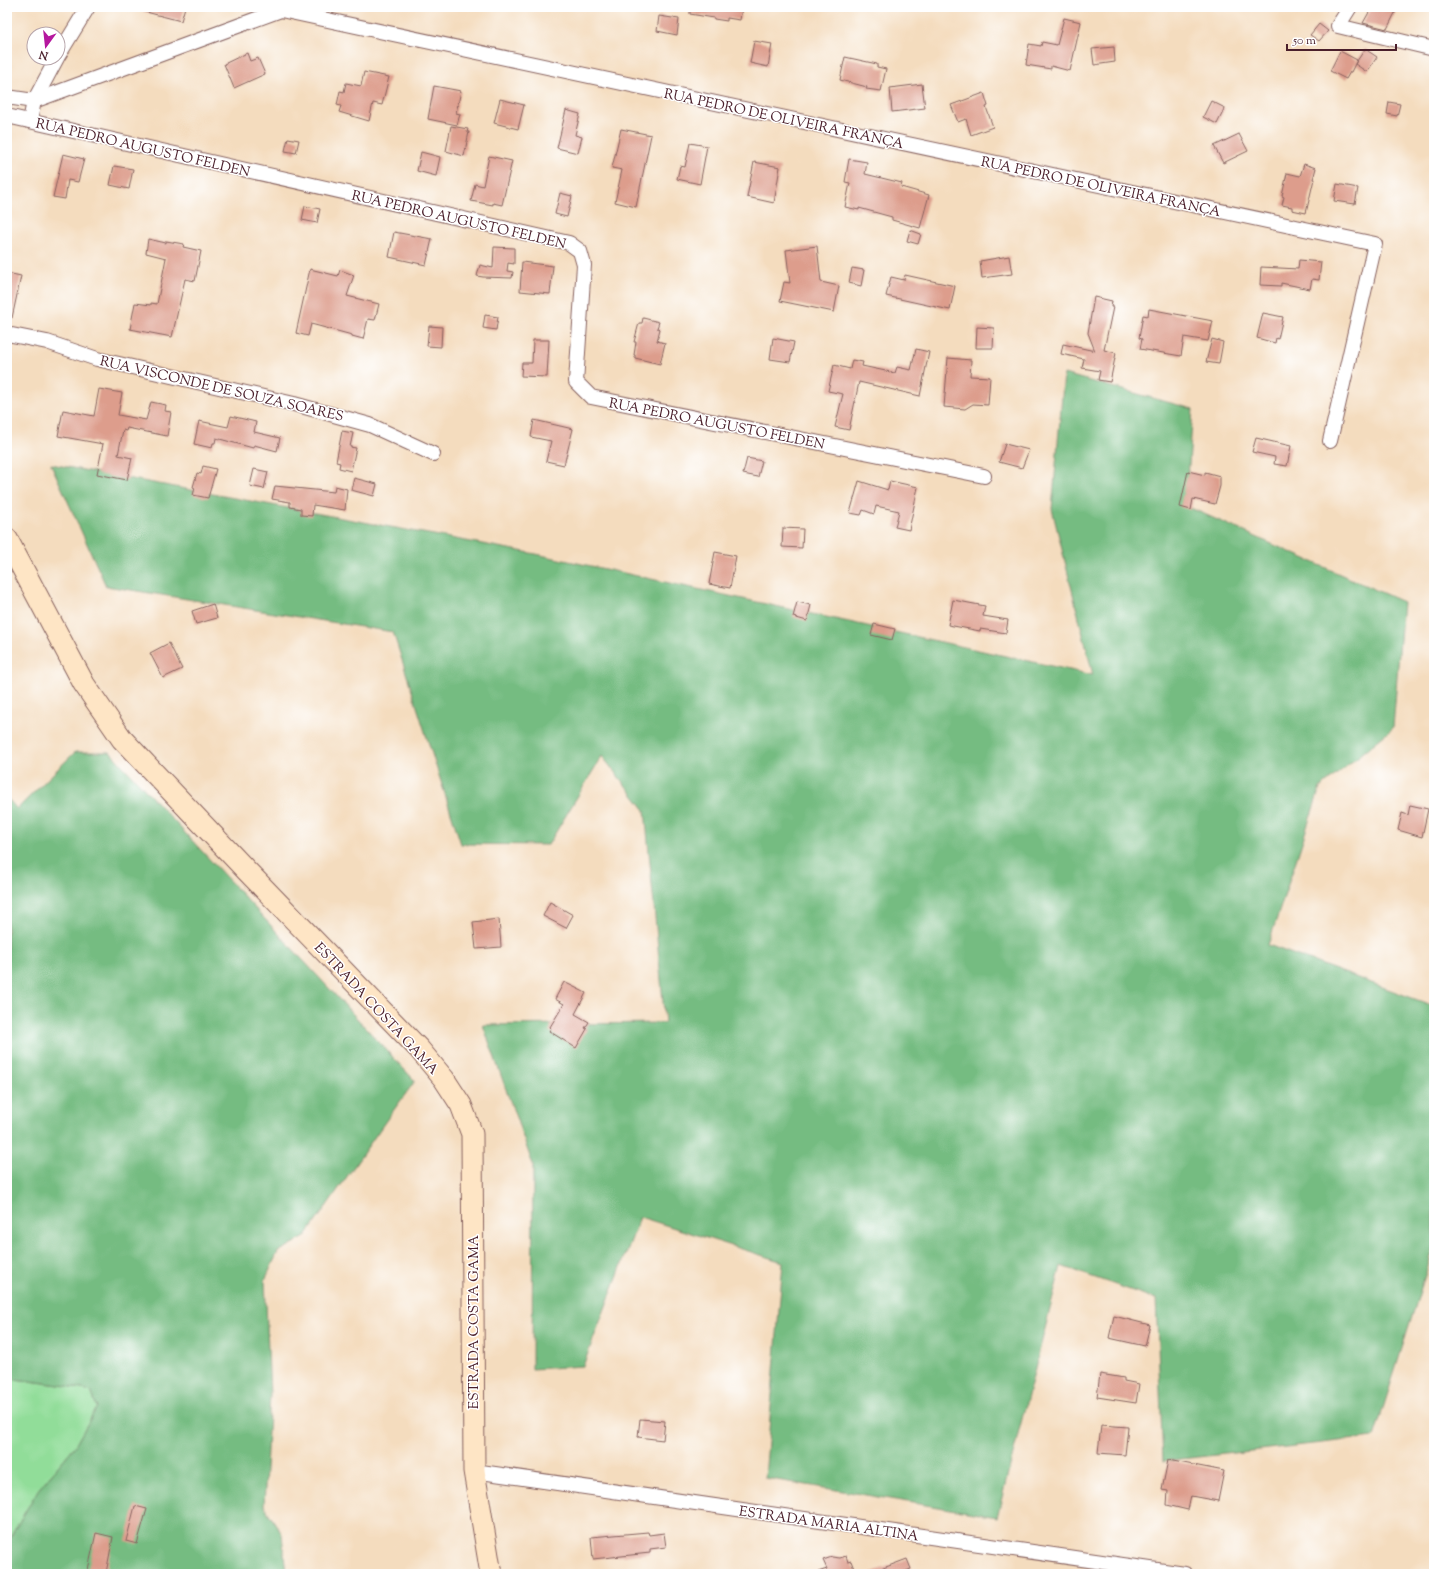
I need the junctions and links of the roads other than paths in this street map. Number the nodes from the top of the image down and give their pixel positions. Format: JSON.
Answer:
{"nodes":[{"id":1,"x":88,"y":7,"type":"edge"},
{"id":2,"x":1350,"y":7,"type":"edge"},
{"id":3,"x":66,"y":44,"type":"edge"},
{"id":4,"x":1434,"y":49,"type":"edge"},
{"id":5,"x":53,"y":66,"type":"edge"},
{"id":6,"x":7,"y":97,"type":"edge"},
{"id":7,"x":34,"y":101,"type":"junction"},
{"id":8,"x":7,"y":116,"type":"edge"},
{"id":9,"x":30,"y":121,"type":"junction"},
{"id":10,"x":7,"y":334,"type":"edge"},
{"id":11,"x":1330,"y":441,"type":"dead end"},
{"id":12,"x":433,"y":454,"type":"dead end"},
{"id":13,"x":984,"y":476,"type":"dead end"},
{"id":14,"x":7,"y":539,"type":"edge"},
{"id":15,"x":474,"y":1471,"type":"junction"},
{"id":16,"x":491,"y":1574,"type":"edge"},
{"id":17,"x":1185,"y":1574,"type":"edge"}],
"edges":[{"from":1,"to":3,"type":"street"},
{"from":2,"to":4,"type":"street"},
{"from":5,"to":7,"type":"street"},
{"from":6,"to":7,"type":"street","name":"RUA PEDRO DE OLIVEIRA FRANÇA"},
{"from":7,"to":9,"type":"street"},
{"from":7,"to":11,"type":"street","name":"RUA PEDRO DE OLIVEIRA FRANÇA"},
{"from":8,"to":9,"type":"street","name":"RUA PEDRO AUGUSTO FELDEN"},
{"from":9,"to":13,"type":"street","name":"RUA PEDRO AUGUSTO FELDEN"},
{"from":10,"to":12,"type":"street","name":"RUA VISCONDE DE SOUZA SOARES"},
{"from":14,"to":15,"type":"main road","name":"ESTRADA COSTA GAMA"},
{"from":15,"to":16,"type":"main road","name":"ESTRADA COSTA GAMA"},
{"from":15,"to":17,"type":"street","name":"ESTRADA MARIA ALTINA"}]}
